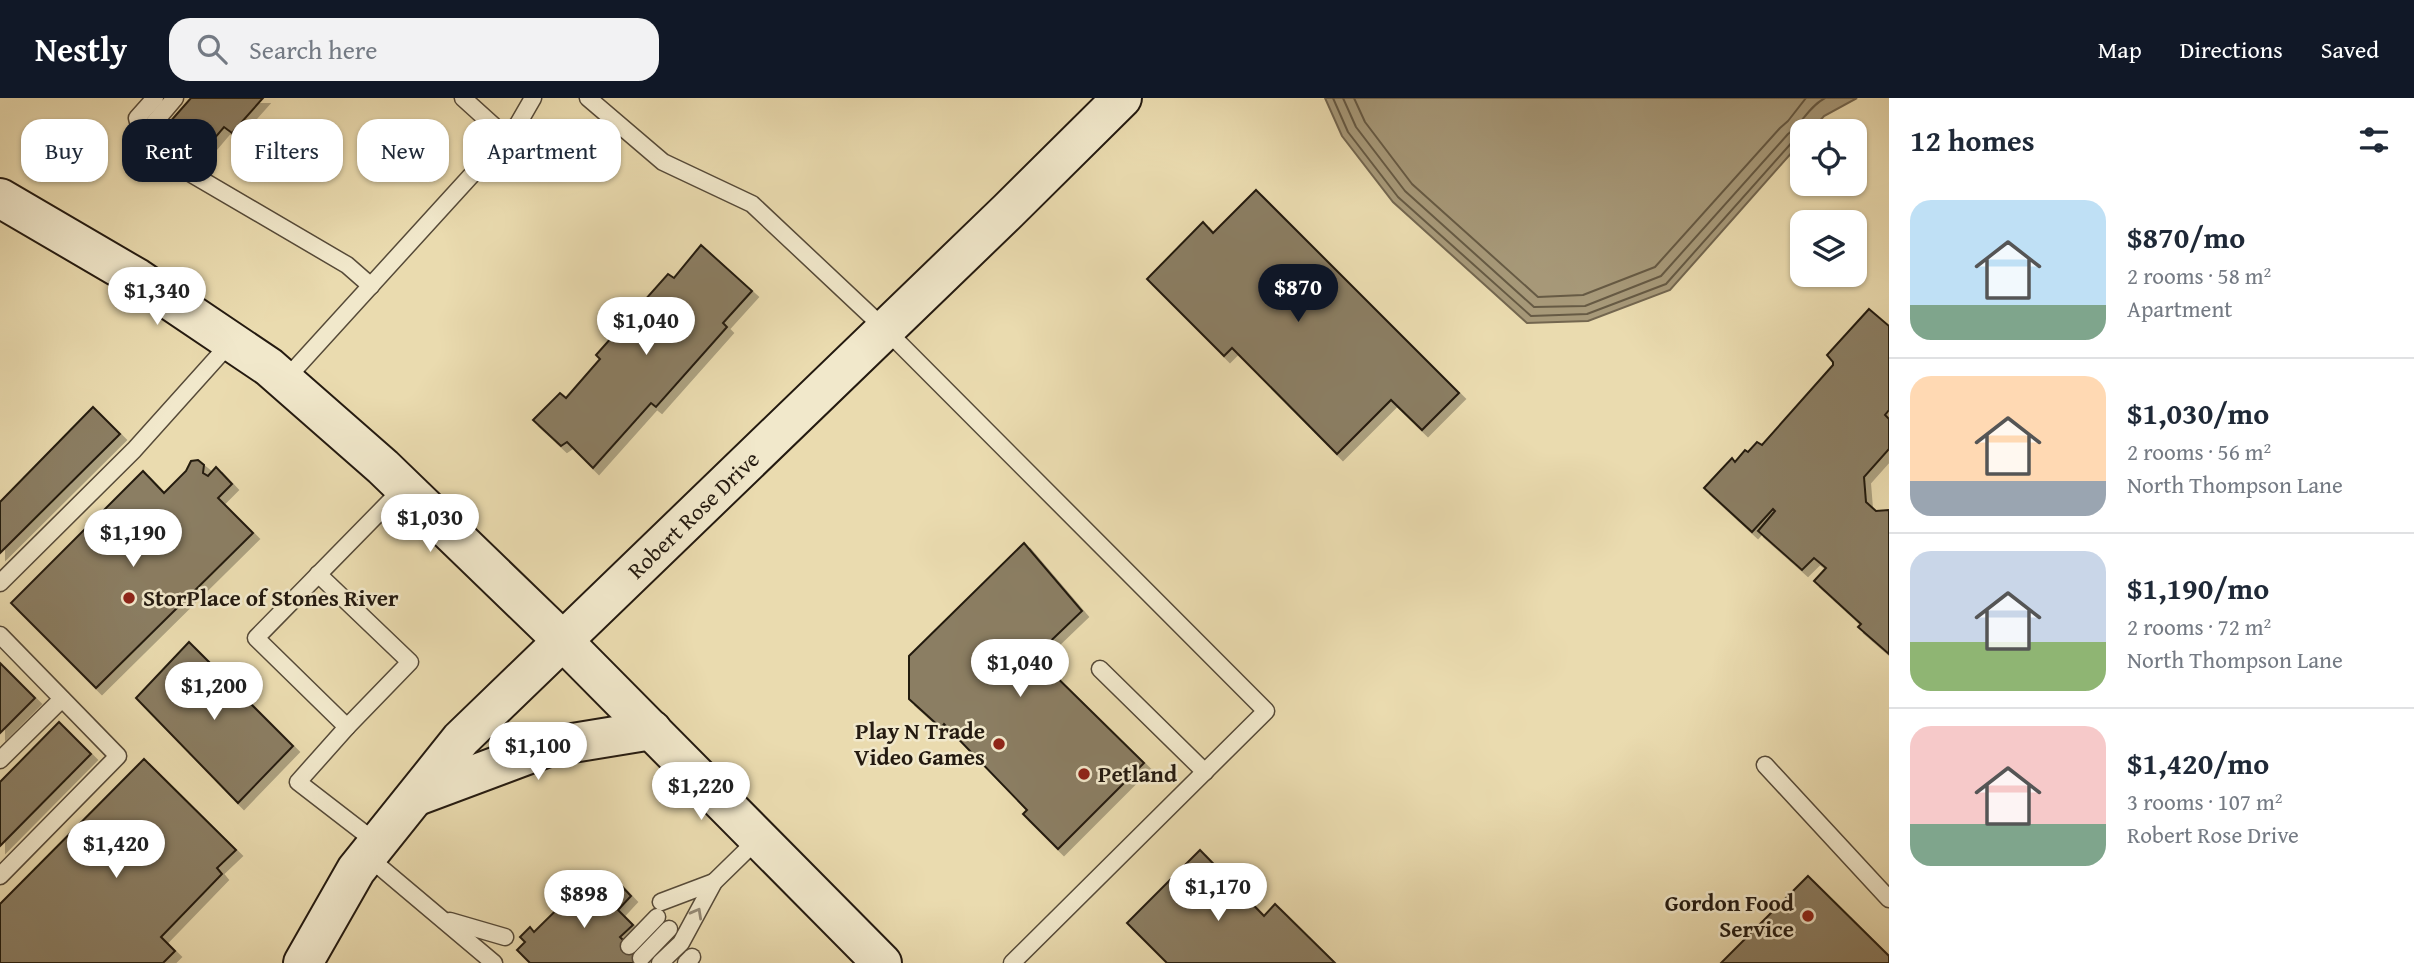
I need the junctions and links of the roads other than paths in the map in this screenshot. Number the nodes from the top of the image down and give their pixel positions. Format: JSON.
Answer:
{"nodes":[{"id":1,"x":155,"y":98,"type":"edge"},
{"id":2,"x":175,"y":98,"type":"edge"},
{"id":3,"x":463,"y":98,"type":"edge"},
{"id":4,"x":533,"y":98,"type":"edge"},
{"id":5,"x":588,"y":98,"type":"edge"},
{"id":6,"x":1122,"y":98,"type":"edge"},
{"id":7,"x":137,"y":119,"type":"edge"},
{"id":8,"x":157,"y":119,"type":"edge"},
{"id":9,"x":487,"y":119,"type":"edge"},
{"id":10,"x":521,"y":119,"type":"edge"},
{"id":11,"x":205,"y":182,"type":"edge"},
{"id":12,"x":464,"y":182,"type":"edge"},
{"id":13,"x":0,"y":198,"type":"edge"},
{"id":14,"x":370,"y":286,"type":"junction"},
{"id":15,"x":885,"y":329,"type":"junction"},
{"id":16,"x":231,"y":342,"type":"junction"},
{"id":17,"x":284,"y":381,"type":"junction"},
{"id":18,"x":404,"y":487,"type":"junction"},
{"id":19,"x":318,"y":574,"type":"junction"},
{"id":20,"x":0,"y":583,"type":"edge"},
{"id":21,"x":0,"y":635,"type":"edge"},
{"id":22,"x":562,"y":640,"type":"junction"},
{"id":23,"x":1100,"y":669,"type":"dead end"},
{"id":24,"x":62,"y":699,"type":"junction"},
{"id":25,"x":347,"y":727,"type":"junction"},
{"id":26,"x":652,"y":730,"type":"junction"},
{"id":27,"x":0,"y":760,"type":"edge"},
{"id":28,"x":1765,"y":765,"type":"dead end"},
{"id":29,"x":1205,"y":772,"type":"junction"},
{"id":30,"x":415,"y":797,"type":"junction"},
{"id":31,"x":758,"y":839,"type":"junction"},
{"id":32,"x":372,"y":850,"type":"junction"},
{"id":33,"x":0,"y":876,"type":"edge"},
{"id":34,"x":714,"y":883,"type":"junction"},
{"id":35,"x":1889,"y":899,"type":"edge"},
{"id":36,"x":446,"y":920,"type":"junction"},
{"id":37,"x":669,"y":929,"type":"dead end"},
{"id":38,"x":505,"y":937,"type":"dead end"},
{"id":39,"x":629,"y":946,"type":"dead end"},
{"id":40,"x":641,"y":958,"type":"dead end"},
{"id":41,"x":303,"y":963,"type":"edge"},
{"id":42,"x":494,"y":963,"type":"edge"},
{"id":43,"x":660,"y":963,"type":"edge"},
{"id":44,"x":882,"y":963,"type":"edge"},
{"id":45,"x":1012,"y":963,"type":"edge"}],
"edges":[{"from":1,"to":7,"type":"lane"},
{"from":2,"to":8,"type":"lane"},
{"from":3,"to":9,"type":"lane"},
{"from":4,"to":10,"type":"lane"},
{"from":5,"to":15,"type":"lane"},
{"from":6,"to":15,"type":"main road","name":"Robert Rose Drive"},
{"from":11,"to":14,"type":"lane"},
{"from":12,"to":14,"type":"lane"},
{"from":13,"to":16,"type":"main road"},
{"from":14,"to":17,"type":"lane"},
{"from":15,"to":22,"type":"main road","name":"Robert Rose Drive"},
{"from":15,"to":29,"type":"lane"},
{"from":16,"to":17,"type":"main road"},
{"from":16,"to":20,"type":"lane"},
{"from":17,"to":18,"type":"main road"},
{"from":18,"to":19,"type":"lane"},
{"from":18,"to":22,"type":"main road"},
{"from":19,"to":25,"type":"lane"},
{"from":19,"to":25,"type":"lane"},
{"from":21,"to":24,"type":"lane"},
{"from":22,"to":26,"type":"main road"},
{"from":22,"to":30,"type":"main road","name":"Robert Rose Drive"},
{"from":23,"to":29,"type":"lane"},
{"from":24,"to":27,"type":"lane"},
{"from":24,"to":33,"type":"lane"},
{"from":25,"to":32,"type":"lane"},
{"from":26,"to":30,"type":"main road"},
{"from":26,"to":31,"type":"main road"},
{"from":28,"to":35,"type":"lane"},
{"from":29,"to":45,"type":"lane"},
{"from":30,"to":32,"type":"main road","name":"Robert Rose Drive"},
{"from":31,"to":34,"type":"lane"},
{"from":31,"to":44,"type":"main road"},
{"from":32,"to":36,"type":"lane"},
{"from":32,"to":41,"type":"main road","name":"Robert Rose Drive"},
{"from":34,"to":39,"type":"lane"},
{"from":43,"to":34,"type":"lane","one_way":true},
{"from":36,"to":38,"type":"lane"},
{"from":36,"to":42,"type":"lane"},
{"from":37,"to":40,"type":"lane"}]}
